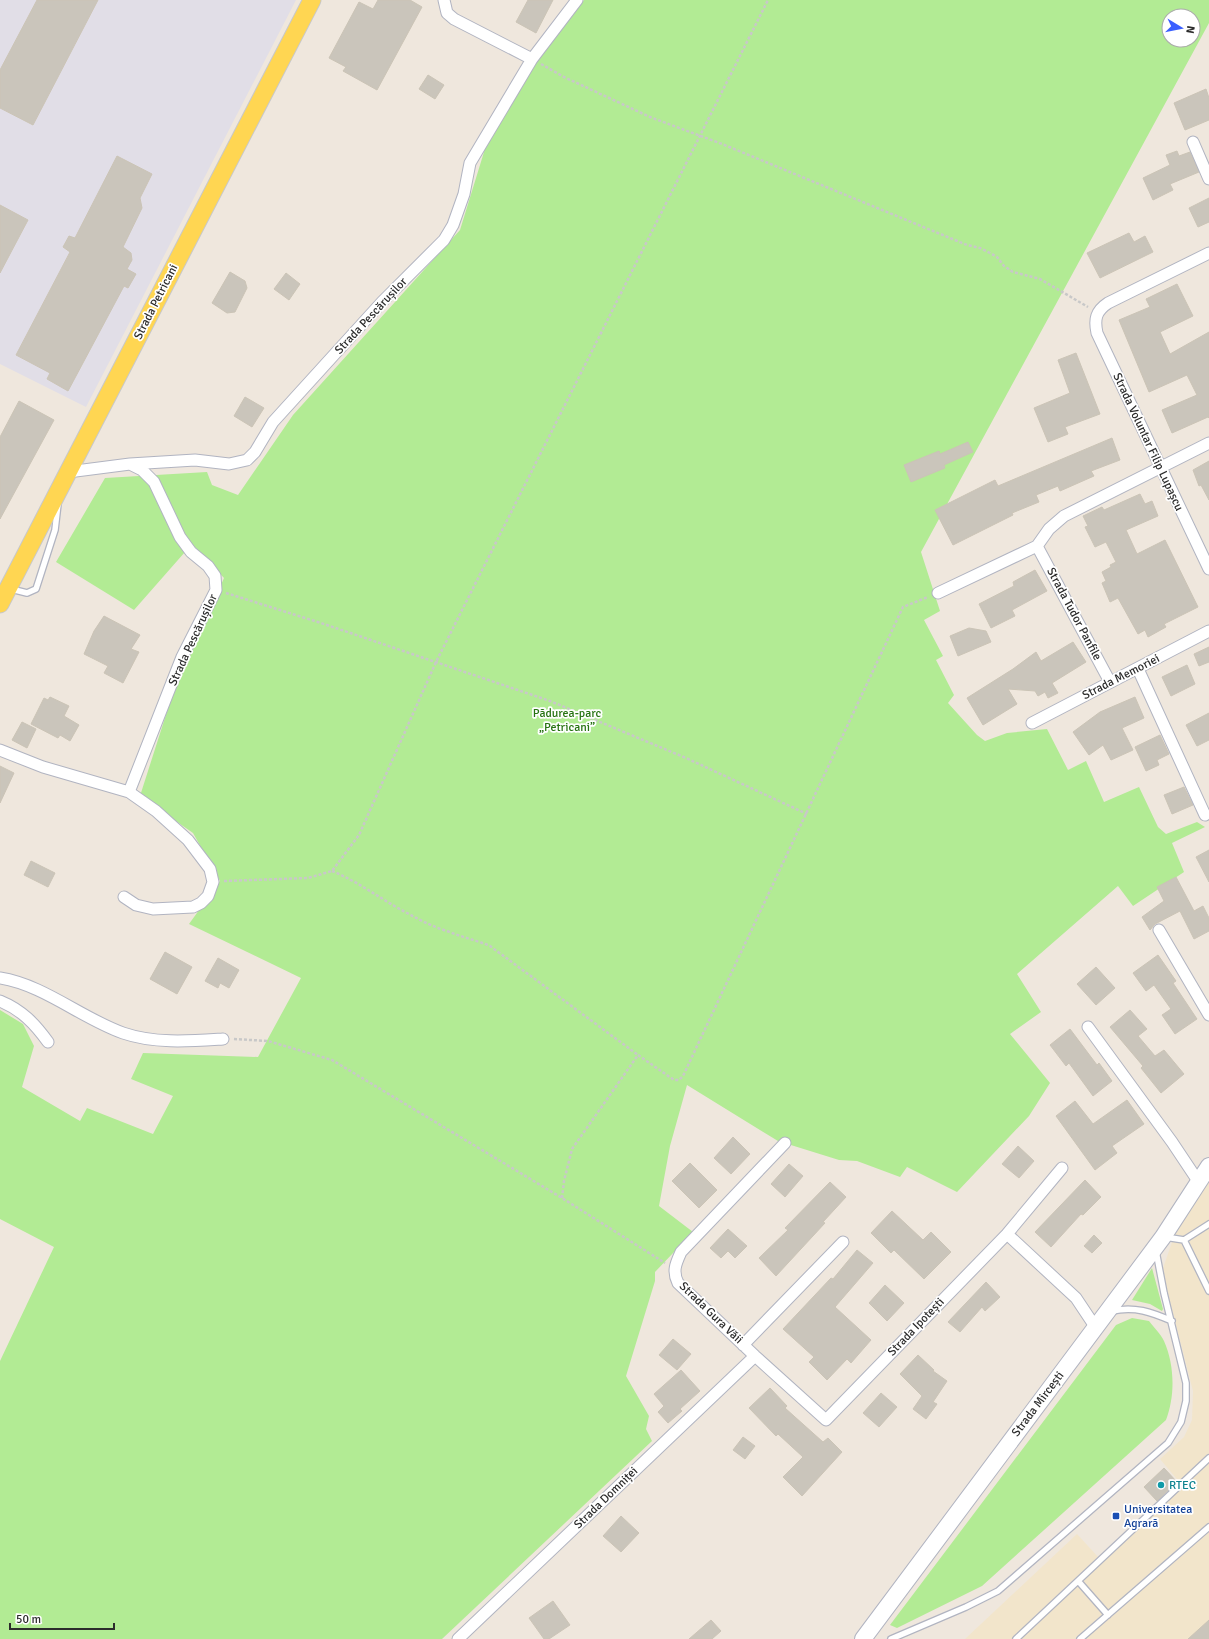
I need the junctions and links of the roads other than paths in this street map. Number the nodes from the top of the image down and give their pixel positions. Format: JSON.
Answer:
{"nodes":[{"id":1,"x":312,"y":0,"type":"edge"},
{"id":2,"x":444,"y":0,"type":"edge"},
{"id":3,"x":577,"y":0,"type":"edge"},
{"id":4,"x":532,"y":59,"type":"junction"},
{"id":5,"x":1193,"y":142,"type":"dead end"},
{"id":6,"x":1209,"y":179,"type":"edge"},
{"id":7,"x":1209,"y":253,"type":"edge"},
{"id":8,"x":1209,"y":443,"type":"edge"},
{"id":9,"x":130,"y":464,"type":"junction"},
{"id":10,"x":1160,"y":468,"type":"junction"},
{"id":11,"x":68,"y":472,"type":"junction"},
{"id":12,"x":58,"y":492,"type":"junction"},
{"id":13,"x":1037,"y":546,"type":"junction"},
{"id":14,"x":1209,"y":569,"type":"edge"},
{"id":15,"x":8,"y":589,"type":"junction"},
{"id":16,"x":938,"y":593,"type":"road end"},
{"id":17,"x":0,"y":604,"type":"edge"},
{"id":18,"x":1209,"y":632,"type":"edge"},
{"id":19,"x":1138,"y":669,"type":"junction"},
{"id":20,"x":1110,"y":682,"type":"junction"},
{"id":21,"x":1032,"y":723,"type":"dead end"},
{"id":22,"x":0,"y":750,"type":"edge"},
{"id":23,"x":129,"y":792,"type":"junction"},
{"id":24,"x":1205,"y":815,"type":"dead end"},
{"id":25,"x":124,"y":897,"type":"dead end"},
{"id":26,"x":1159,"y":930,"type":"dead end"},
{"id":27,"x":0,"y":978,"type":"edge"},
{"id":28,"x":0,"y":1001,"type":"edge"},
{"id":29,"x":1209,"y":1014,"type":"edge"},
{"id":30,"x":1088,"y":1027,"type":"dead end"},
{"id":31,"x":223,"y":1038,"type":"road end"},
{"id":32,"x":48,"y":1042,"type":"dead end"},
{"id":33,"x":785,"y":1143,"type":"dead end"},
{"id":34,"x":1209,"y":1166,"type":"edge"},
{"id":35,"x":1062,"y":1168,"type":"dead end"},
{"id":36,"x":1198,"y":1181,"type":"junction"},
{"id":37,"x":1209,"y":1224,"type":"edge"},
{"id":38,"x":1007,"y":1234,"type":"junction"},
{"id":39,"x":1184,"y":1240,"type":"junction"},
{"id":40,"x":843,"y":1242,"type":"dead end"},
{"id":41,"x":1159,"y":1242,"type":"junction"},
{"id":42,"x":1209,"y":1291,"type":"edge"},
{"id":43,"x":1108,"y":1312,"type":"junction"},
{"id":44,"x":1172,"y":1321,"type":"junction"},
{"id":45,"x":1096,"y":1328,"type":"junction"},
{"id":46,"x":744,"y":1345,"type":"junction"},
{"id":47,"x":755,"y":1356,"type":"junction"},
{"id":48,"x":826,"y":1420,"type":"joint"},
{"id":49,"x":1209,"y":1458,"type":"edge"},
{"id":50,"x":1209,"y":1527,"type":"edge"},
{"id":51,"x":1079,"y":1582,"type":"junction"},
{"id":52,"x":1108,"y":1615,"type":"junction"},
{"id":53,"x":458,"y":1639,"type":"edge"},
{"id":54,"x":863,"y":1639,"type":"edge"},
{"id":55,"x":890,"y":1639,"type":"edge"},
{"id":56,"x":1016,"y":1639,"type":"edge"},
{"id":57,"x":1080,"y":1639,"type":"edge"}],
"edges":[{"from":1,"to":11,"type":"main road","name":"Strada Petricani"},
{"from":2,"to":4,"type":"street"},
{"from":3,"to":4,"type":"street","name":"Strada Pescărușilor"},
{"from":4,"to":9,"type":"street","name":"Strada Pescărușilor"},
{"from":5,"to":6,"type":"street"},
{"from":7,"to":10,"type":"street","name":"Strada Voluntar Filip Lupașcu"},
{"from":8,"to":10,"type":"street"},
{"from":9,"to":11,"type":"street","name":"Strada Pescărușilor"},
{"from":9,"to":23,"type":"street","name":"Strada Pescărușilor"},
{"from":10,"to":13,"type":"street"},
{"from":10,"to":14,"type":"street","name":"Strada Voluntar Filip Lupașcu"},
{"from":11,"to":12,"type":"main road","name":"Strada Petricani"},
{"from":12,"to":15,"type":"main road","name":"Strada Petricani"},
{"from":12,"to":15,"type":"lane"},
{"from":13,"to":16,"type":"street"},
{"from":13,"to":20,"type":"street","name":"Strada Tudor Panfile"},
{"from":15,"to":17,"type":"main road","name":"Strada Petricani"},
{"from":18,"to":19,"type":"street","name":"Strada Memoriei"},
{"from":19,"to":20,"type":"street","name":"Strada Memoriei"},
{"from":19,"to":24,"type":"street"},
{"from":20,"to":21,"type":"street","name":"Strada Memoriei"},
{"from":22,"to":23,"type":"street"},
{"from":23,"to":25,"type":"street"},
{"from":26,"to":29,"type":"street"},
{"from":27,"to":31,"type":"street"},
{"from":28,"to":32,"type":"street"},
{"from":30,"to":36,"type":"street"},
{"from":33,"to":46,"type":"street","name":"Strada Gura Văii"},
{"from":34,"to":36,"type":"main road","name":"Strada Mircești"},
{"from":35,"to":38,"type":"street","name":"Strada Ipotești"},
{"from":36,"to":41,"type":"main road","name":"Strada Mircești"},
{"from":37,"to":39,"type":"lane"},
{"from":38,"to":45,"type":"street"},
{"from":38,"to":48,"type":"street","name":"Strada Ipotești"},
{"from":39,"to":41,"type":"lane"},
{"from":39,"to":42,"type":"lane"},
{"from":40,"to":46,"type":"street"},
{"from":41,"to":43,"type":"main road","name":"Strada Mircești"},
{"from":41,"to":44,"type":"lane"},
{"from":43,"to":44,"type":"lane"},
{"from":43,"to":45,"type":"main road","name":"Strada Mircești"},
{"from":44,"to":55,"type":"lane"},
{"from":45,"to":54,"type":"main road","name":"Strada Mircești"},
{"from":46,"to":47,"type":"street","name":"Strada Gura Văii"},
{"from":47,"to":48,"type":"street","name":"Strada Gura Văii"},
{"from":47,"to":53,"type":"street","name":"Strada Domniței"},
{"from":49,"to":51,"type":"lane"},
{"from":50,"to":52,"type":"lane"},
{"from":51,"to":52,"type":"lane"},
{"from":51,"to":56,"type":"lane"},
{"from":52,"to":57,"type":"lane"}]}
